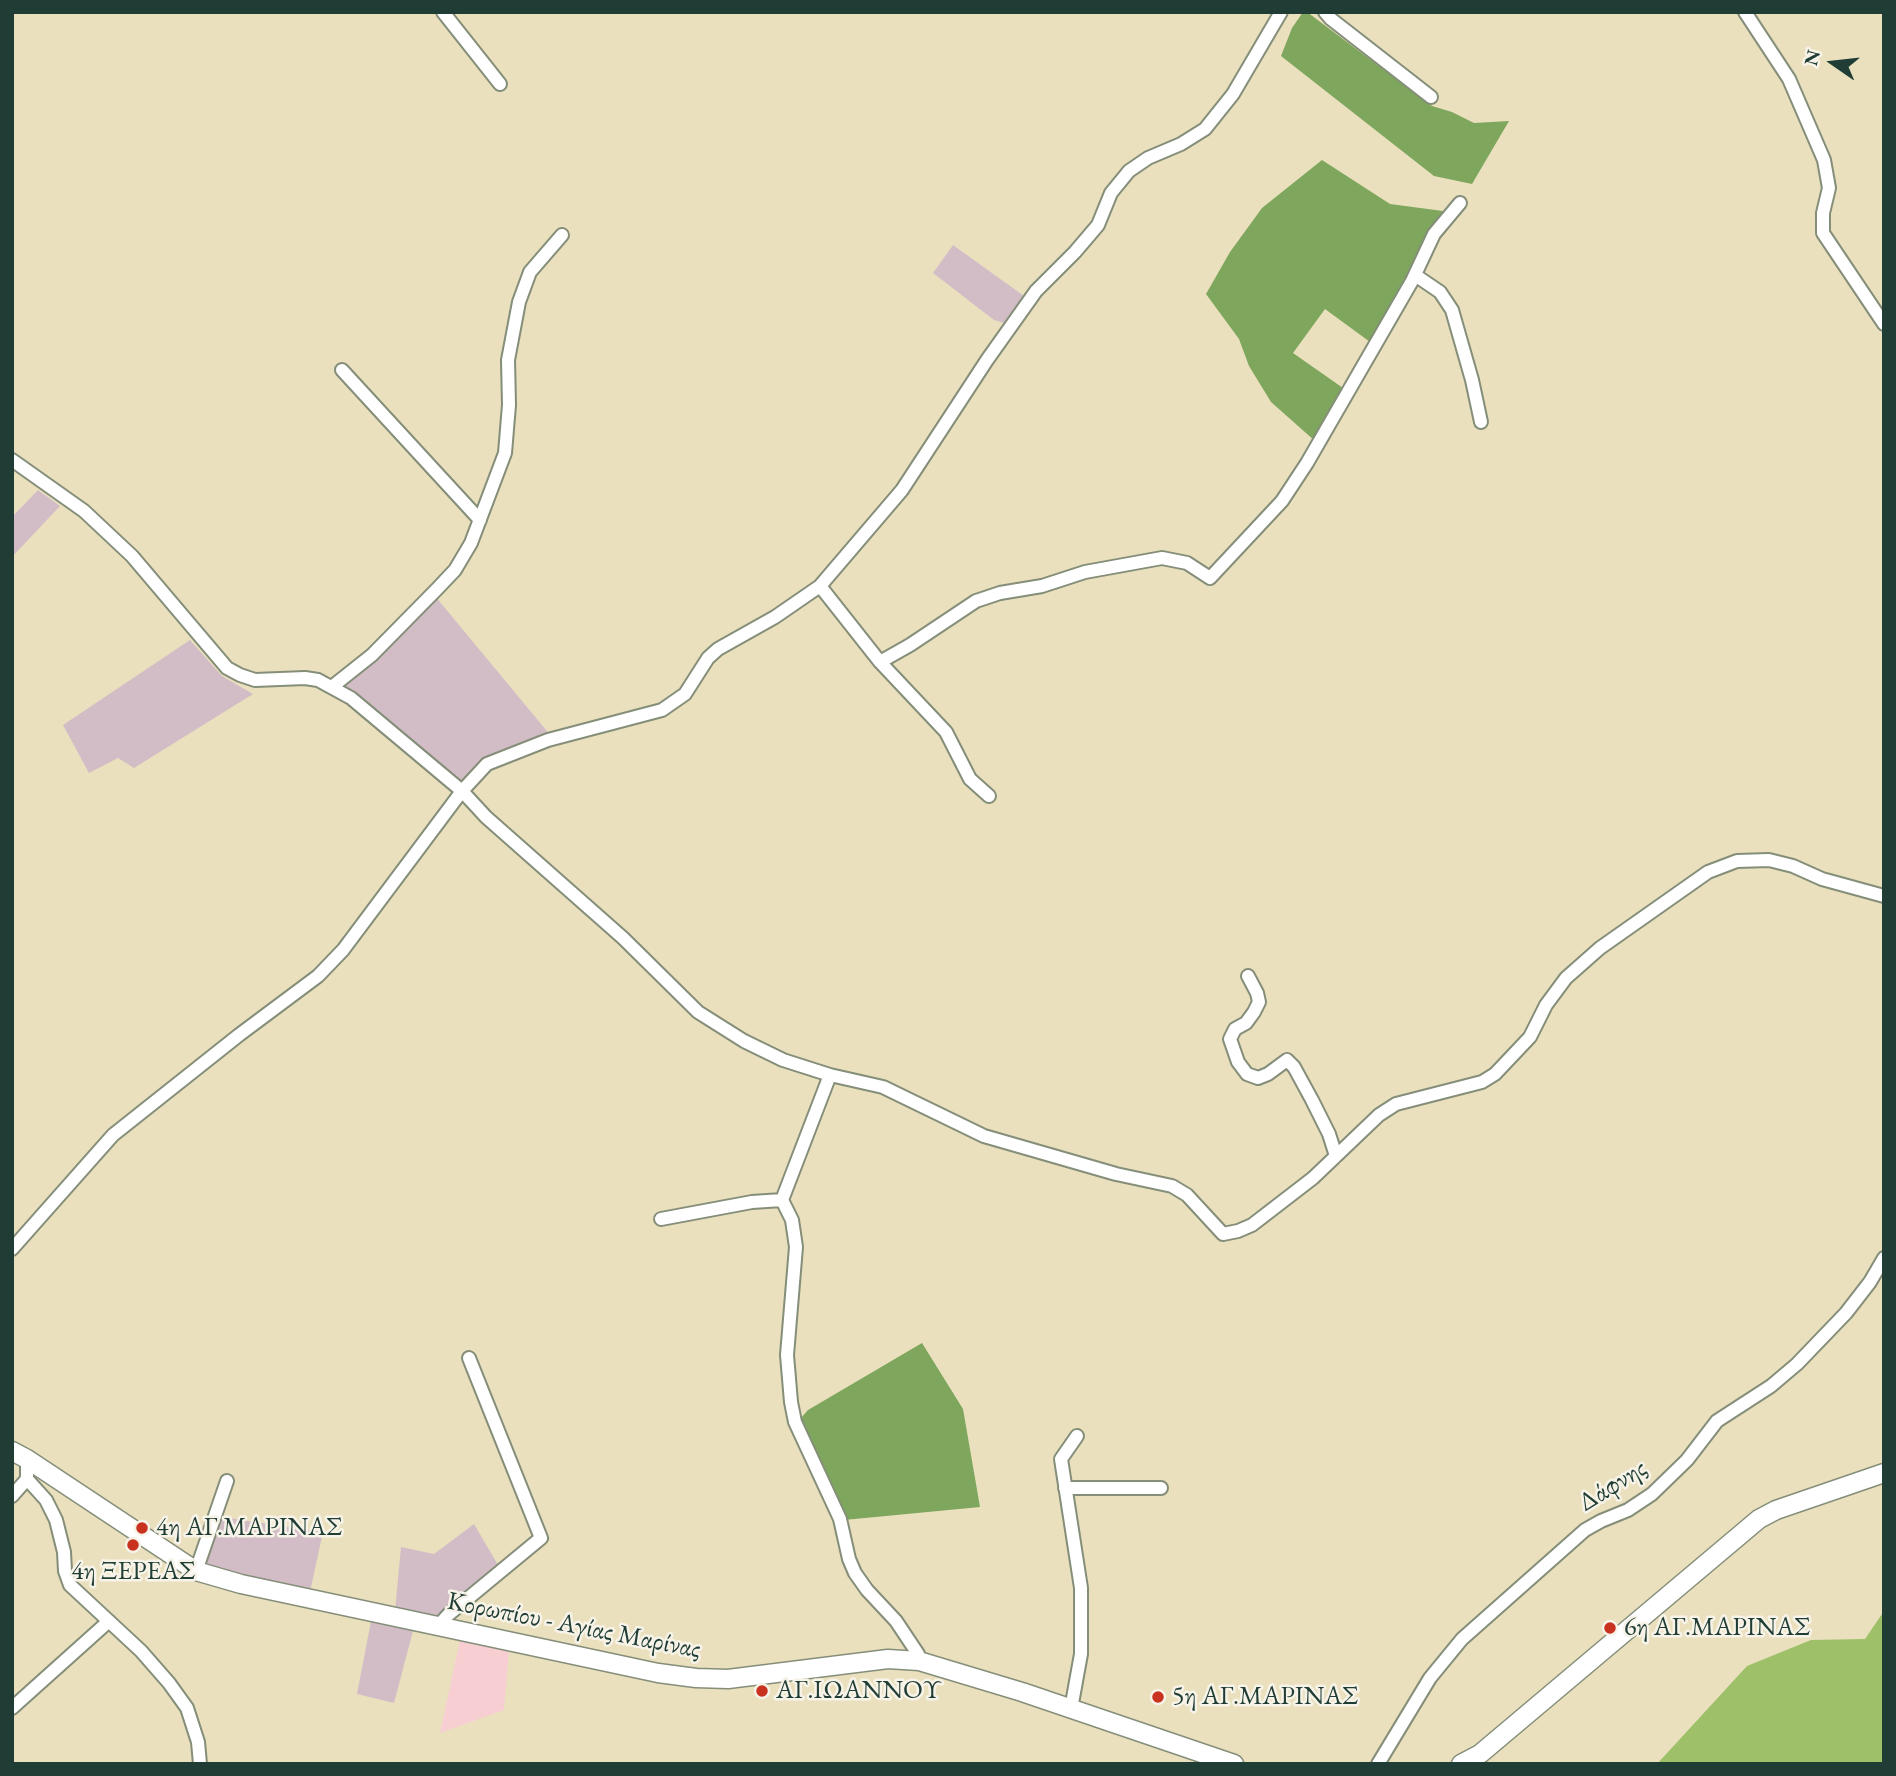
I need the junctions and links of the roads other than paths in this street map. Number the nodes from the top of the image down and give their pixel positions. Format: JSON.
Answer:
{"nodes":[{"id":1,"x":443,"y":12,"type":"edge"},
{"id":2,"x":1281,"y":12,"type":"edge"},
{"id":3,"x":1325,"y":12,"type":"edge"},
{"id":4,"x":1745,"y":12,"type":"edge"},
{"id":5,"x":500,"y":84,"type":"dead end"},
{"id":6,"x":1431,"y":97,"type":"dead end"},
{"id":7,"x":1460,"y":203,"type":"dead end"},
{"id":8,"x":562,"y":235,"type":"dead end"},
{"id":9,"x":1415,"y":275,"type":"junction"},
{"id":10,"x":1884,"y":324,"type":"edge"},
{"id":11,"x":342,"y":370,"type":"dead end"},
{"id":12,"x":1481,"y":422,"type":"dead end"},
{"id":13,"x":12,"y":460,"type":"edge"},
{"id":14,"x":480,"y":520,"type":"junction"},
{"id":15,"x":820,"y":586,"type":"junction"},
{"id":16,"x":880,"y":662,"type":"junction"},
{"id":17,"x":333,"y":686,"type":"junction"},
{"id":18,"x":462,"y":792,"type":"junction"},
{"id":19,"x":989,"y":796,"type":"dead end"},
{"id":20,"x":1884,"y":896,"type":"edge"},
{"id":21,"x":1248,"y":976,"type":"dead end"},
{"id":22,"x":830,"y":1075,"type":"junction"},
{"id":23,"x":1336,"y":1156,"type":"junction"},
{"id":24,"x":782,"y":1200,"type":"junction"},
{"id":25,"x":661,"y":1219,"type":"dead end"},
{"id":26,"x":12,"y":1249,"type":"edge"},
{"id":27,"x":1884,"y":1258,"type":"edge"},
{"id":28,"x":469,"y":1358,"type":"dead end"},
{"id":29,"x":1077,"y":1436,"type":"dead end"},
{"id":30,"x":20,"y":1455,"type":"edge"},
{"id":31,"x":1884,"y":1473,"type":"edge"},
{"id":32,"x":27,"y":1479,"type":"junction"},
{"id":33,"x":228,"y":1481,"type":"dead end"},
{"id":34,"x":1065,"y":1488,"type":"junction"},
{"id":35,"x":1161,"y":1488,"type":"dead end"},
{"id":36,"x":12,"y":1496,"type":"edge"},
{"id":37,"x":196,"y":1571,"type":"junction"},
{"id":38,"x":109,"y":1621,"type":"junction"},
{"id":39,"x":437,"y":1627,"type":"junction"},
{"id":40,"x":919,"y":1661,"type":"junction"},
{"id":41,"x":12,"y":1708,"type":"edge"},
{"id":42,"x":1071,"y":1709,"type":"junction"},
{"id":43,"x":200,"y":1764,"type":"edge"},
{"id":44,"x":1234,"y":1764,"type":"edge"},
{"id":45,"x":1378,"y":1764,"type":"edge"},
{"id":46,"x":1461,"y":1764,"type":"edge"}],
"edges":[{"from":1,"to":5,"type":"street"},
{"from":2,"to":15,"type":"street"},
{"from":3,"to":6,"type":"street"},
{"from":4,"to":10,"type":"street"},
{"from":7,"to":9,"type":"street"},
{"from":8,"to":14,"type":"street"},
{"from":9,"to":12,"type":"street"},
{"from":9,"to":16,"type":"street"},
{"from":11,"to":14,"type":"street"},
{"from":13,"to":17,"type":"street"},
{"from":14,"to":17,"type":"street"},
{"from":15,"to":16,"type":"street"},
{"from":15,"to":18,"type":"street"},
{"from":16,"to":19,"type":"street"},
{"from":17,"to":18,"type":"street"},
{"from":18,"to":22,"type":"street"},
{"from":18,"to":26,"type":"street"},
{"from":20,"to":23,"type":"street"},
{"from":21,"to":23,"type":"street"},
{"from":22,"to":23,"type":"street"},
{"from":22,"to":24,"type":"street"},
{"from":24,"to":25,"type":"street"},
{"from":24,"to":40,"type":"street"},
{"from":27,"to":45,"type":"street","name":"Δάφνης"},
{"from":28,"to":39,"type":"street"},
{"from":29,"to":34,"type":"street"},
{"from":30,"to":32,"type":"street"},
{"from":30,"to":37,"type":"main road","name":"Κορωπίου - Αγίας Μαρίνας"},
{"from":31,"to":46,"type":"main road"},
{"from":32,"to":36,"type":"street"},
{"from":32,"to":38,"type":"street"},
{"from":33,"to":37,"type":"street"},
{"from":34,"to":35,"type":"street"},
{"from":34,"to":42,"type":"street"},
{"from":37,"to":39,"type":"main road","name":"Κορωπίου - Αγίας Μαρίνας"},
{"from":38,"to":41,"type":"street"},
{"from":38,"to":43,"type":"street"},
{"from":39,"to":40,"type":"main road","name":"Κορωπίου - Αγίας Μαρίνας"},
{"from":40,"to":42,"type":"main road","name":"Κορωπίου - Αγίας Μαρίνας"},
{"from":42,"to":44,"type":"main road","name":"Κορωπίου - Αγίας Μαρίνας"}]}
